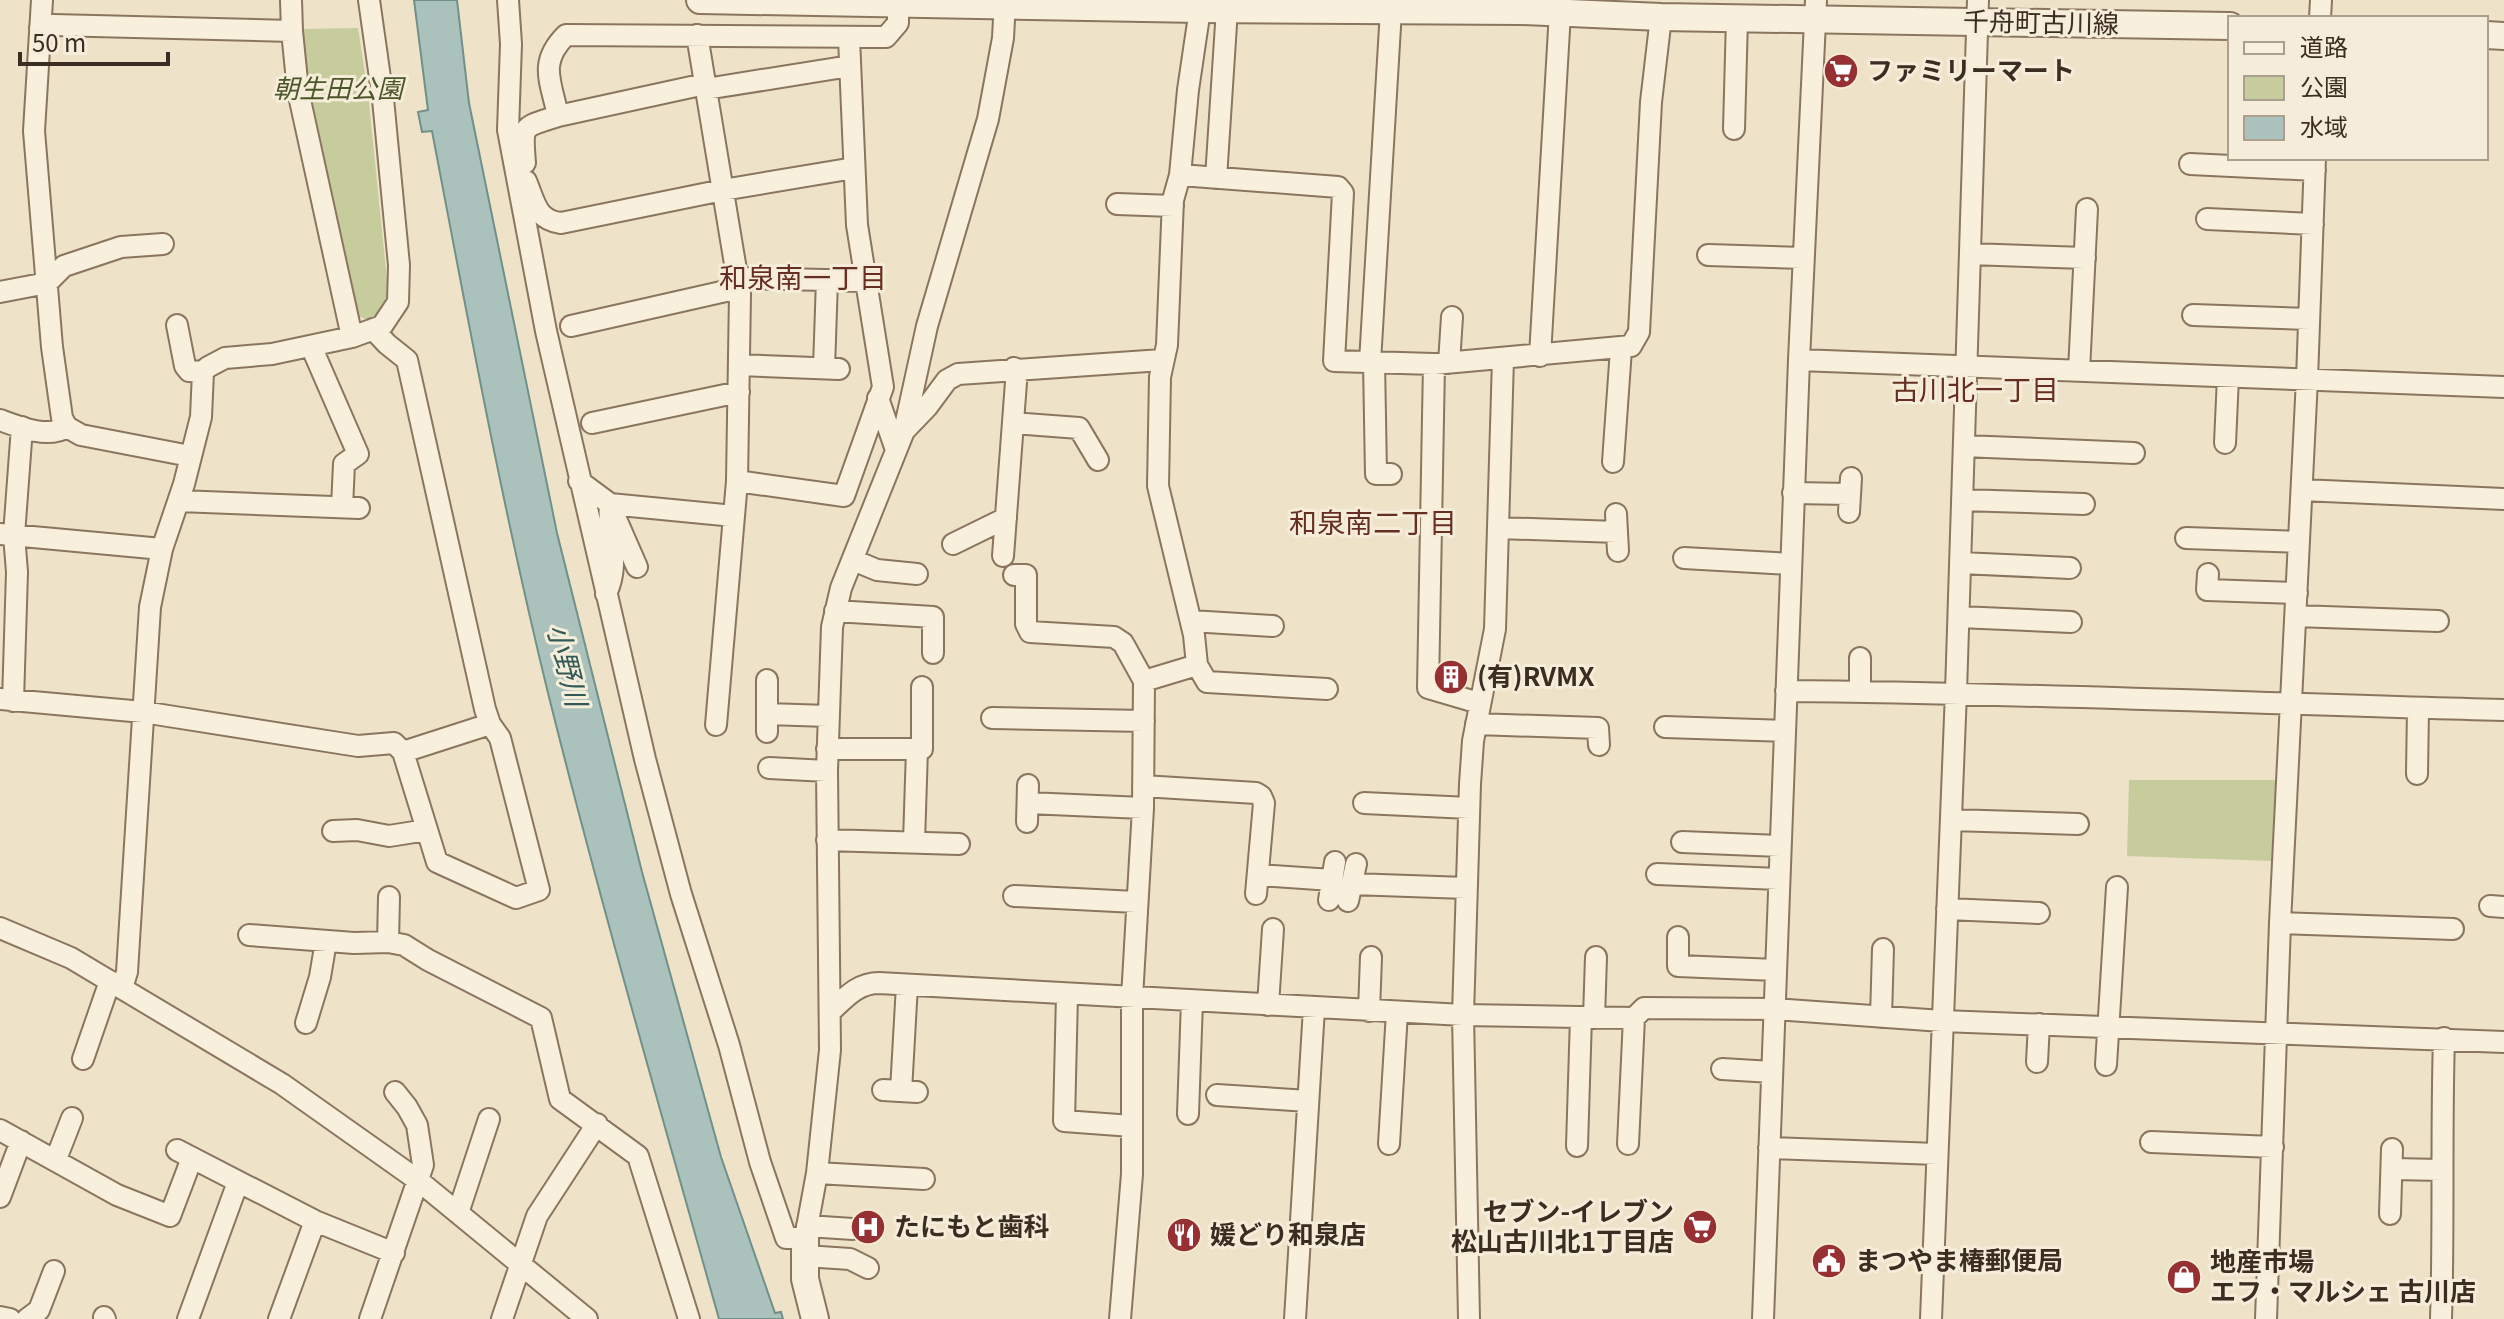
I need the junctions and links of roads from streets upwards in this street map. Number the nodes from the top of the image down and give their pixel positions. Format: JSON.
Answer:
{"nodes":[{"id":1,"x":42,"y":0,"type":"edge"},
{"id":2,"x":291,"y":0,"type":"edge"},
{"id":3,"x":369,"y":0,"type":"edge"},
{"id":4,"x":508,"y":0,"type":"edge"},
{"id":5,"x":700,"y":0,"type":"edge"},
{"id":6,"x":898,"y":2,"type":"edge"},
{"id":7,"x":1005,"y":3,"type":"edge"},
{"id":8,"x":1191,"y":6,"type":"edge"},
{"id":9,"x":1227,"y":9,"type":"junction"},
{"id":10,"x":1391,"y":10,"type":"junction"},
{"id":11,"x":1815,"y":10,"type":"edge"},
{"id":12,"x":1978,"y":11,"type":"edge"},
{"id":13,"x":1560,"y":12,"type":"junction"},
{"id":14,"x":1661,"y":17,"type":"junction"},
{"id":15,"x":1737,"y":19,"type":"junction"},
{"id":16,"x":2228,"y":26,"type":"edge"},
{"id":17,"x":40,"y":28,"type":"junction"},
{"id":18,"x":292,"y":31,"type":"junction"},
{"id":19,"x":697,"y":35,"type":"junction"},
{"id":20,"x":849,"y":38,"type":"junction"},
{"id":21,"x":850,"y":66,"type":"junction"},
{"id":22,"x":705,"y":86,"type":"junction"},
{"id":23,"x":558,"y":116,"type":"junction"},
{"id":24,"x":1734,"y":129,"type":"dead end"},
{"id":25,"x":2228,"y":152,"type":"edge"},
{"id":26,"x":2228,"y":159,"type":"edge"},
{"id":27,"x":2242,"y":160,"type":"edge"},
{"id":28,"x":2315,"y":164,"type":"edge"},
{"id":29,"x":854,"y":168,"type":"junction"},
{"id":30,"x":1180,"y":175,"type":"junction"},
{"id":31,"x":1216,"y":178,"type":"junction"},
{"id":32,"x":522,"y":182,"type":"junction"},
{"id":33,"x":723,"y":190,"type":"junction"},
{"id":34,"x":1343,"y":193,"type":"junction"},
{"id":35,"x":1381,"y":195,"type":"junction"},
{"id":36,"x":1117,"y":204,"type":"dead end"},
{"id":37,"x":1173,"y":206,"type":"junction"},
{"id":38,"x":2087,"y":209,"type":"dead end"},
{"id":39,"x":2207,"y":219,"type":"dead end"},
{"id":40,"x":2313,"y":224,"type":"junction"},
{"id":41,"x":163,"y":244,"type":"dead end"},
{"id":42,"x":1970,"y":254,"type":"junction"},
{"id":43,"x":1708,"y":255,"type":"dead end"},
{"id":44,"x":1803,"y":258,"type":"junction"},
{"id":45,"x":2085,"y":258,"type":"junction"},
{"id":46,"x":827,"y":280,"type":"junction"},
{"id":47,"x":866,"y":281,"type":"junction"},
{"id":48,"x":47,"y":283,"type":"junction"},
{"id":49,"x":738,"y":283,"type":"junction"},
{"id":50,"x":0,"y":292,"type":"edge"},
{"id":51,"x":2193,"y":315,"type":"dead end"},
{"id":52,"x":1452,"y":317,"type":"dead end"},
{"id":53,"x":2309,"y":319,"type":"junction"},
{"id":54,"x":177,"y":325,"type":"dead end"},
{"id":55,"x":571,"y":326,"type":"dead end"},
{"id":56,"x":373,"y":329,"type":"junction"},
{"id":57,"x":352,"y":337,"type":"junction"},
{"id":58,"x":311,"y":346,"type":"junction"},
{"id":59,"x":1621,"y":349,"type":"junction"},
{"id":60,"x":1540,"y":356,"type":"junction"},
{"id":61,"x":1503,"y":359,"type":"junction"},
{"id":62,"x":1162,"y":360,"type":"junction"},
{"id":63,"x":1799,"y":360,"type":"junction"},
{"id":64,"x":1372,"y":362,"type":"junction"},
{"id":65,"x":1442,"y":364,"type":"junction"},
{"id":66,"x":739,"y":365,"type":"junction"},
{"id":67,"x":1966,"y":367,"type":"junction"},
{"id":68,"x":1014,"y":368,"type":"junction"},
{"id":69,"x":2079,"y":371,"type":"junction"},
{"id":70,"x":203,"y":372,"type":"junction"},
{"id":71,"x":2228,"y":377,"type":"junction"},
{"id":72,"x":2307,"y":379,"type":"junction"},
{"id":73,"x":2504,"y":387,"type":"edge"},
{"id":74,"x":739,"y":392,"type":"junction"},
{"id":75,"x":878,"y":398,"type":"junction"},
{"id":76,"x":0,"y":420,"type":"edge"},
{"id":77,"x":592,"y":423,"type":"dead end"},
{"id":78,"x":1013,"y":423,"type":"junction"},
{"id":79,"x":22,"y":427,"type":"junction"},
{"id":80,"x":67,"y":427,"type":"junction"},
{"id":81,"x":900,"y":440,"type":"junction"},
{"id":82,"x":2225,"y":443,"type":"dead end"},
{"id":83,"x":1964,"y":446,"type":"junction"},
{"id":84,"x":2134,"y":453,"type":"dead end"},
{"id":85,"x":190,"y":456,"type":"junction"},
{"id":86,"x":1098,"y":460,"type":"dead end"},
{"id":87,"x":1613,"y":462,"type":"dead end"},
{"id":88,"x":1391,"y":474,"type":"dead end"},
{"id":89,"x":579,"y":481,"type":"junction"},
{"id":90,"x":737,"y":481,"type":"junction"},
{"id":91,"x":2302,"y":490,"type":"junction"},
{"id":92,"x":1793,"y":493,"type":"junction"},
{"id":93,"x":1850,"y":495,"type":"dead end"},
{"id":94,"x":2504,"y":499,"type":"edge"},
{"id":95,"x":1962,"y":500,"type":"junction"},
{"id":96,"x":179,"y":501,"type":"junction"},
{"id":97,"x":610,"y":504,"type":"junction"},
{"id":98,"x":2084,"y":504,"type":"dead end"},
{"id":99,"x":734,"y":516,"type":"junction"},
{"id":100,"x":1006,"y":518,"type":"junction"},
{"id":101,"x":1499,"y":528,"type":"junction"},
{"id":102,"x":1617,"y":532,"type":"dead end"},
{"id":103,"x":7,"y":535,"type":"edge"},
{"id":104,"x":2186,"y":538,"type":"dead end"},
{"id":105,"x":2299,"y":542,"type":"junction"},
{"id":106,"x":953,"y":544,"type":"dead end"},
{"id":107,"x":162,"y":549,"type":"junction"},
{"id":108,"x":1003,"y":556,"type":"dead end"},
{"id":109,"x":1684,"y":558,"type":"dead end"},
{"id":110,"x":853,"y":560,"type":"junction"},
{"id":111,"x":1960,"y":563,"type":"junction"},
{"id":112,"x":1791,"y":564,"type":"junction"},
{"id":113,"x":637,"y":567,"type":"dead end"},
{"id":114,"x":2070,"y":568,"type":"dead end"},
{"id":115,"x":917,"y":574,"type":"dead end"},
{"id":116,"x":2208,"y":574,"type":"dead end"},
{"id":117,"x":1014,"y":575,"type":"dead end"},
{"id":118,"x":2297,"y":593,"type":"junction"},
{"id":119,"x":605,"y":596,"type":"junction"},
{"id":120,"x":835,"y":611,"type":"junction"},
{"id":121,"x":2296,"y":616,"type":"junction"},
{"id":122,"x":1959,"y":617,"type":"junction"},
{"id":123,"x":1191,"y":621,"type":"junction"},
{"id":124,"x":2438,"y":621,"type":"dead end"},
{"id":125,"x":2071,"y":622,"type":"dead end"},
{"id":126,"x":1273,"y":626,"type":"dead end"},
{"id":127,"x":933,"y":653,"type":"dead end"},
{"id":128,"x":1860,"y":658,"type":"dead end"},
{"id":129,"x":1197,"y":665,"type":"junction"},
{"id":130,"x":767,"y":680,"type":"dead end"},
{"id":131,"x":1144,"y":681,"type":"junction"},
{"id":132,"x":922,"y":687,"type":"dead end"},
{"id":133,"x":1327,"y":689,"type":"dead end"},
{"id":134,"x":1786,"y":691,"type":"junction"},
{"id":135,"x":1860,"y":692,"type":"junction"},
{"id":136,"x":1956,"y":692,"type":"junction"},
{"id":137,"x":7,"y":700,"type":"edge"},
{"id":138,"x":2291,"y":705,"type":"junction"},
{"id":139,"x":2418,"y":709,"type":"junction"},
{"id":140,"x":2504,"y":710,"type":"edge"},
{"id":141,"x":143,"y":712,"type":"junction"},
{"id":142,"x":1478,"y":713,"type":"junction"},
{"id":143,"x":828,"y":716,"type":"junction"},
{"id":144,"x":992,"y":718,"type":"dead end"},
{"id":145,"x":1144,"y":721,"type":"junction"},
{"id":146,"x":490,"y":724,"type":"junction"},
{"id":147,"x":716,"y":725,"type":"dead end"},
{"id":148,"x":1784,"y":731,"type":"junction"},
{"id":149,"x":1677,"y":734,"type":"dead end"},
{"id":150,"x":1599,"y":745,"type":"dead end"},
{"id":151,"x":827,"y":749,"type":"junction"},
{"id":152,"x":917,"y":749,"type":"junction"},
{"id":153,"x":403,"y":752,"type":"junction"},
{"id":154,"x":769,"y":768,"type":"dead end"},
{"id":155,"x":827,"y":771,"type":"junction"},
{"id":156,"x":2417,"y":774,"type":"dead end"},
{"id":157,"x":1143,"y":786,"type":"junction"},
{"id":158,"x":1364,"y":803,"type":"dead end"},
{"id":159,"x":1028,"y":804,"type":"dead end"},
{"id":160,"x":1143,"y":808,"type":"junction"},
{"id":161,"x":1469,"y":808,"type":"junction"},
{"id":162,"x":1951,"y":820,"type":"junction"},
{"id":163,"x":2078,"y":824,"type":"dead end"},
{"id":164,"x":427,"y":830,"type":"junction"},
{"id":165,"x":333,"y":831,"type":"dead end"},
{"id":166,"x":827,"y":840,"type":"junction"},
{"id":167,"x":914,"y":842,"type":"junction"},
{"id":168,"x":1682,"y":842,"type":"dead end"},
{"id":169,"x":959,"y":844,"type":"dead end"},
{"id":170,"x":1780,"y":846,"type":"junction"},
{"id":171,"x":1657,"y":874,"type":"dead end"},
{"id":172,"x":1779,"y":879,"type":"junction"},
{"id":173,"x":2117,"y":887,"type":"dead end"},
{"id":174,"x":1466,"y":888,"type":"junction"},
{"id":175,"x":1014,"y":896,"type":"dead end"},
{"id":176,"x":389,"y":897,"type":"dead end"},
{"id":177,"x":1136,"y":902,"type":"junction"},
{"id":178,"x":1947,"y":909,"type":"junction"},
{"id":179,"x":2039,"y":913,"type":"dead end"},
{"id":180,"x":2280,"y":923,"type":"junction"},
{"id":181,"x":0,"y":928,"type":"edge"},
{"id":182,"x":1273,"y":929,"type":"dead end"},
{"id":183,"x":2453,"y":929,"type":"dead end"},
{"id":184,"x":249,"y":935,"type":"dead end"},
{"id":185,"x":1678,"y":937,"type":"dead end"},
{"id":186,"x":326,"y":941,"type":"junction"},
{"id":187,"x":388,"y":942,"type":"junction"},
{"id":188,"x":1883,"y":949,"type":"dead end"},
{"id":189,"x":1371,"y":957,"type":"dead end"},
{"id":190,"x":1602,"y":970,"type":"dead end"},
{"id":191,"x":1776,"y":970,"type":"junction"},
{"id":192,"x":116,"y":985,"type":"junction"},
{"id":193,"x":907,"y":985,"type":"junction"},
{"id":194,"x":1067,"y":995,"type":"junction"},
{"id":195,"x":1132,"y":998,"type":"junction"},
{"id":196,"x":1192,"y":1001,"type":"junction"},
{"id":197,"x":1268,"y":1005,"type":"junction"},
{"id":198,"x":1314,"y":1008,"type":"junction"},
{"id":199,"x":1775,"y":1009,"type":"junction"},
{"id":200,"x":831,"y":1011,"type":"junction"},
{"id":201,"x":1369,"y":1011,"type":"junction"},
{"id":202,"x":1397,"y":1012,"type":"junction"},
{"id":203,"x":1463,"y":1015,"type":"junction"},
{"id":204,"x":1587,"y":1017,"type":"junction"},
{"id":205,"x":1881,"y":1017,"type":"junction"},
{"id":206,"x":1634,"y":1018,"type":"junction"},
{"id":207,"x":1942,"y":1021,"type":"junction"},
{"id":208,"x":306,"y":1023,"type":"dead end"},
{"id":209,"x":2039,"y":1024,"type":"junction"},
{"id":210,"x":2109,"y":1026,"type":"junction"},
{"id":211,"x":2277,"y":1033,"type":"junction"},
{"id":212,"x":2444,"y":1038,"type":"junction"},
{"id":213,"x":2504,"y":1042,"type":"edge"},
{"id":214,"x":83,"y":1059,"type":"dead end"},
{"id":215,"x":2037,"y":1062,"type":"dead end"},
{"id":216,"x":2106,"y":1065,"type":"dead end"},
{"id":217,"x":1722,"y":1069,"type":"dead end"},
{"id":218,"x":1772,"y":1072,"type":"junction"},
{"id":219,"x":901,"y":1091,"type":"dead end"},
{"id":220,"x":395,"y":1092,"type":"dead end"},
{"id":221,"x":1217,"y":1095,"type":"dead end"},
{"id":222,"x":1308,"y":1101,"type":"junction"},
{"id":223,"x":1188,"y":1114,"type":"dead end"},
{"id":224,"x":72,"y":1118,"type":"dead end"},
{"id":225,"x":489,"y":1119,"type":"dead end"},
{"id":226,"x":597,"y":1124,"type":"junction"},
{"id":227,"x":1132,"y":1126,"type":"junction"},
{"id":228,"x":0,"y":1130,"type":"edge"},
{"id":229,"x":21,"y":1141,"type":"junction"},
{"id":230,"x":2151,"y":1142,"type":"dead end"},
{"id":231,"x":1389,"y":1144,"type":"dead end"},
{"id":232,"x":1628,"y":1144,"type":"dead end"},
{"id":233,"x":1577,"y":1146,"type":"dead end"},
{"id":234,"x":2273,"y":1147,"type":"junction"},
{"id":235,"x":1769,"y":1148,"type":"junction"},
{"id":236,"x":1937,"y":1154,"type":"junction"},
{"id":237,"x":56,"y":1159,"type":"junction"},
{"id":238,"x":2442,"y":1170,"type":"junction"},
{"id":239,"x":817,"y":1173,"type":"junction"},
{"id":240,"x":924,"y":1179,"type":"dead end"},
{"id":241,"x":419,"y":1181,"type":"junction"},
{"id":242,"x":238,"y":1182,"type":"junction"},
{"id":243,"x":0,"y":1197,"type":"edge"},
{"id":244,"x":458,"y":1213,"type":"junction"},
{"id":245,"x":2390,"y":1214,"type":"dead end"},
{"id":246,"x":315,"y":1221,"type":"junction"},
{"id":247,"x":853,"y":1229,"type":"dead end"},
{"id":248,"x":806,"y":1240,"type":"junction"},
{"id":249,"x":394,"y":1253,"type":"junction"},
{"id":250,"x":519,"y":1265,"type":"junction"},
{"id":251,"x":868,"y":1268,"type":"dead end"},
{"id":252,"x":54,"y":1271,"type":"dead end"},
{"id":253,"x":0,"y":1317,"type":"edge"},
{"id":254,"x":10,"y":1319,"type":"edge"},
{"id":255,"x":27,"y":1319,"type":"edge"},
{"id":256,"x":188,"y":1319,"type":"edge"},
{"id":257,"x":279,"y":1319,"type":"edge"},
{"id":258,"x":370,"y":1319,"type":"edge"},
{"id":259,"x":502,"y":1319,"type":"edge"},
{"id":260,"x":587,"y":1319,"type":"edge"},
{"id":261,"x":689,"y":1319,"type":"edge"},
{"id":262,"x":815,"y":1319,"type":"edge"},
{"id":263,"x":1120,"y":1319,"type":"edge"},
{"id":264,"x":1295,"y":1319,"type":"edge"},
{"id":265,"x":1469,"y":1319,"type":"edge"},
{"id":266,"x":1763,"y":1319,"type":"edge"},
{"id":267,"x":1931,"y":1319,"type":"edge"},
{"id":268,"x":2266,"y":1319,"type":"edge"},
{"id":269,"x":2441,"y":1319,"type":"edge"}],
"edges":[{"from":1,"to":17,"type":"street"},
{"from":2,"to":18,"type":"street"},
{"from":3,"to":56,"type":"street"},
{"from":4,"to":32,"type":"street"},
{"from":5,"to":6,"type":"street","name":"千舟町古川線"},
{"from":6,"to":7,"type":"street","name":"千舟町古川線"},
{"from":6,"to":20,"type":"street"},
{"from":7,"to":8,"type":"street","name":"千舟町古川線"},
{"from":7,"to":81,"type":"street"},
{"from":8,"to":9,"type":"street","name":"千舟町古川線"},
{"from":8,"to":30,"type":"street"},
{"from":9,"to":10,"type":"street","name":"千舟町古川線"},
{"from":9,"to":31,"type":"street"},
{"from":10,"to":13,"type":"street","name":"千舟町古川線"},
{"from":10,"to":35,"type":"street"},
{"from":11,"to":12,"type":"street","name":"千舟町古川線"},
{"from":11,"to":15,"type":"street","name":"千舟町古川線"},
{"from":11,"to":44,"type":"street"},
{"from":12,"to":16,"type":"street","name":"千舟町古川線"},
{"from":12,"to":42,"type":"street"},
{"from":13,"to":14,"type":"street","name":"千舟町古川線"},
{"from":13,"to":60,"type":"street"},
{"from":14,"to":15,"type":"street","name":"千舟町古川線"},
{"from":14,"to":59,"type":"street"},
{"from":15,"to":24,"type":"street"},
{"from":17,"to":18,"type":"street"},
{"from":17,"to":48,"type":"street"},
{"from":18,"to":57,"type":"street"},
{"from":19,"to":20,"type":"street"},
{"from":19,"to":22,"type":"street"},
{"from":19,"to":23,"type":"street"},
{"from":20,"to":21,"type":"street"},
{"from":21,"to":22,"type":"street"},
{"from":21,"to":29,"type":"street"},
{"from":22,"to":23,"type":"street"},
{"from":22,"to":33,"type":"street"},
{"from":23,"to":32,"type":"street"},
{"from":25,"to":26,"type":"street"},
{"from":27,"to":28,"type":"street"},
{"from":28,"to":40,"type":"street"},
{"from":29,"to":33,"type":"street"},
{"from":29,"to":47,"type":"street"},
{"from":30,"to":31,"type":"street"},
{"from":30,"to":37,"type":"street"},
{"from":31,"to":34,"type":"street"},
{"from":32,"to":33,"type":"street"},
{"from":32,"to":89,"type":"street"},
{"from":33,"to":49,"type":"street"},
{"from":34,"to":35,"type":"street"},
{"from":34,"to":64,"type":"street"},
{"from":35,"to":64,"type":"street"},
{"from":36,"to":37,"type":"street"},
{"from":37,"to":62,"type":"street"},
{"from":38,"to":45,"type":"street"},
{"from":39,"to":40,"type":"street"},
{"from":40,"to":53,"type":"street"},
{"from":41,"to":48,"type":"street"},
{"from":42,"to":45,"type":"street"},
{"from":42,"to":67,"type":"street"},
{"from":43,"to":44,"type":"street"},
{"from":44,"to":63,"type":"street"},
{"from":45,"to":69,"type":"street"},
{"from":46,"to":47,"type":"street"},
{"from":46,"to":49,"type":"street"},
{"from":46,"to":66,"type":"street"},
{"from":47,"to":75,"type":"street"},
{"from":48,"to":50,"type":"street"},
{"from":48,"to":80,"type":"street"},
{"from":49,"to":55,"type":"street"},
{"from":49,"to":66,"type":"street"},
{"from":51,"to":53,"type":"street"},
{"from":52,"to":65,"type":"street"},
{"from":53,"to":72,"type":"street"},
{"from":54,"to":70,"type":"street"},
{"from":56,"to":57,"type":"street"},
{"from":56,"to":146,"type":"street"},
{"from":57,"to":58,"type":"street"},
{"from":58,"to":70,"type":"street"},
{"from":58,"to":96,"type":"street"},
{"from":59,"to":60,"type":"street"},
{"from":59,"to":87,"type":"street"},
{"from":60,"to":61,"type":"street"},
{"from":61,"to":65,"type":"street"},
{"from":61,"to":101,"type":"street"},
{"from":62,"to":68,"type":"street"},
{"from":62,"to":123,"type":"street"},
{"from":63,"to":67,"type":"street"},
{"from":63,"to":92,"type":"street"},
{"from":64,"to":65,"type":"street"},
{"from":64,"to":88,"type":"street"},
{"from":65,"to":142,"type":"street"},
{"from":66,"to":74,"type":"street"},
{"from":67,"to":69,"type":"street"},
{"from":67,"to":83,"type":"street"},
{"from":68,"to":78,"type":"street"},
{"from":68,"to":81,"type":"street"},
{"from":69,"to":71,"type":"street"},
{"from":70,"to":85,"type":"street"},
{"from":71,"to":72,"type":"street"},
{"from":71,"to":82,"type":"street"},
{"from":72,"to":73,"type":"street"},
{"from":72,"to":91,"type":"street"},
{"from":74,"to":77,"type":"street"},
{"from":74,"to":90,"type":"street"},
{"from":75,"to":81,"type":"street"},
{"from":75,"to":90,"type":"street"},
{"from":76,"to":79,"type":"street"},
{"from":78,"to":86,"type":"street"},
{"from":78,"to":100,"type":"street"},
{"from":79,"to":80,"type":"street"},
{"from":79,"to":103,"type":"street"},
{"from":80,"to":85,"type":"street"},
{"from":81,"to":110,"type":"street"},
{"from":83,"to":84,"type":"street"},
{"from":83,"to":95,"type":"street"},
{"from":85,"to":96,"type":"street"},
{"from":89,"to":97,"type":"street"},
{"from":89,"to":119,"type":"street"},
{"from":90,"to":99,"type":"street"},
{"from":91,"to":94,"type":"street"},
{"from":91,"to":105,"type":"street"},
{"from":92,"to":93,"type":"street"},
{"from":92,"to":112,"type":"street"},
{"from":95,"to":98,"type":"street"},
{"from":95,"to":111,"type":"street"},
{"from":96,"to":107,"type":"street"},
{"from":97,"to":99,"type":"street"},
{"from":97,"to":113,"type":"street"},
{"from":97,"to":119,"type":"street"},
{"from":99,"to":147,"type":"street"},
{"from":100,"to":106,"type":"street"},
{"from":100,"to":108,"type":"street"},
{"from":101,"to":102,"type":"street"},
{"from":101,"to":142,"type":"street"},
{"from":103,"to":107,"type":"street"},
{"from":103,"to":137,"type":"street"},
{"from":104,"to":105,"type":"street"},
{"from":105,"to":118,"type":"street"},
{"from":107,"to":141,"type":"street"},
{"from":109,"to":112,"type":"street"},
{"from":110,"to":115,"type":"street"},
{"from":110,"to":120,"type":"street"},
{"from":111,"to":114,"type":"street"},
{"from":111,"to":122,"type":"street"},
{"from":112,"to":134,"type":"street"},
{"from":116,"to":118,"type":"street"},
{"from":117,"to":131,"type":"street"},
{"from":118,"to":121,"type":"street"},
{"from":119,"to":248,"type":"street"},
{"from":120,"to":127,"type":"street"},
{"from":120,"to":143,"type":"street"},
{"from":121,"to":124,"type":"street"},
{"from":121,"to":138,"type":"street"},
{"from":122,"to":125,"type":"street"},
{"from":122,"to":136,"type":"street"},
{"from":123,"to":126,"type":"street"},
{"from":123,"to":129,"type":"street"},
{"from":128,"to":135,"type":"street"},
{"from":129,"to":131,"type":"street"},
{"from":129,"to":133,"type":"street"},
{"from":130,"to":143,"type":"street"},
{"from":131,"to":145,"type":"street"},
{"from":132,"to":152,"type":"street"},
{"from":134,"to":135,"type":"street"},
{"from":134,"to":148,"type":"street"},
{"from":135,"to":136,"type":"street"},
{"from":136,"to":138,"type":"street"},
{"from":136,"to":162,"type":"street"},
{"from":137,"to":141,"type":"street"},
{"from":138,"to":139,"type":"street"},
{"from":138,"to":180,"type":"street"},
{"from":139,"to":140,"type":"street"},
{"from":139,"to":156,"type":"street"},
{"from":141,"to":153,"type":"street"},
{"from":141,"to":192,"type":"street"},
{"from":142,"to":150,"type":"street"},
{"from":142,"to":161,"type":"street"},
{"from":143,"to":151,"type":"street"},
{"from":144,"to":145,"type":"street"},
{"from":145,"to":157,"type":"street"},
{"from":146,"to":153,"type":"street"},
{"from":146,"to":164,"type":"street"},
{"from":148,"to":149,"type":"street"},
{"from":148,"to":170,"type":"street"},
{"from":151,"to":152,"type":"street"},
{"from":151,"to":155,"type":"street"},
{"from":152,"to":167,"type":"street"},
{"from":153,"to":164,"type":"street"},
{"from":154,"to":155,"type":"street"},
{"from":155,"to":166,"type":"street"},
{"from":157,"to":160,"type":"street"},
{"from":157,"to":174,"type":"street"},
{"from":158,"to":161,"type":"street"},
{"from":159,"to":160,"type":"street"},
{"from":160,"to":177,"type":"street"},
{"from":161,"to":174,"type":"street"},
{"from":162,"to":163,"type":"street"},
{"from":162,"to":178,"type":"street"},
{"from":164,"to":165,"type":"street"},
{"from":166,"to":167,"type":"street"},
{"from":166,"to":200,"type":"street"},
{"from":167,"to":169,"type":"street"},
{"from":168,"to":170,"type":"street"},
{"from":170,"to":172,"type":"street"},
{"from":171,"to":172,"type":"street"},
{"from":172,"to":191,"type":"street"},
{"from":173,"to":210,"type":"street"},
{"from":174,"to":203,"type":"street"},
{"from":175,"to":177,"type":"street"},
{"from":176,"to":187,"type":"street"},
{"from":177,"to":195,"type":"street"},
{"from":178,"to":179,"type":"street"},
{"from":178,"to":207,"type":"street"},
{"from":180,"to":183,"type":"street"},
{"from":180,"to":211,"type":"street"},
{"from":181,"to":192,"type":"street"},
{"from":182,"to":197,"type":"street"},
{"from":184,"to":186,"type":"street"},
{"from":185,"to":191,"type":"street"},
{"from":186,"to":187,"type":"street"},
{"from":186,"to":208,"type":"street"},
{"from":187,"to":226,"type":"street"},
{"from":188,"to":205,"type":"street"},
{"from":189,"to":201,"type":"street"},
{"from":190,"to":204,"type":"street"},
{"from":191,"to":199,"type":"street"},
{"from":192,"to":214,"type":"street"},
{"from":192,"to":241,"type":"street"},
{"from":193,"to":194,"type":"street"},
{"from":193,"to":200,"type":"street"},
{"from":193,"to":219,"type":"street"},
{"from":194,"to":195,"type":"street"},
{"from":194,"to":227,"type":"street"},
{"from":195,"to":196,"type":"street"},
{"from":195,"to":227,"type":"street"},
{"from":196,"to":197,"type":"street"},
{"from":196,"to":223,"type":"street"},
{"from":197,"to":198,"type":"street"},
{"from":198,"to":201,"type":"street"},
{"from":198,"to":222,"type":"street"},
{"from":199,"to":205,"type":"street"},
{"from":199,"to":206,"type":"street"},
{"from":199,"to":218,"type":"street"},
{"from":200,"to":239,"type":"street"},
{"from":201,"to":202,"type":"street"},
{"from":202,"to":203,"type":"street"},
{"from":202,"to":231,"type":"street"},
{"from":203,"to":204,"type":"street"},
{"from":203,"to":265,"type":"street"},
{"from":204,"to":206,"type":"street"},
{"from":204,"to":233,"type":"street"},
{"from":205,"to":207,"type":"street"},
{"from":206,"to":232,"type":"street"},
{"from":207,"to":209,"type":"street"},
{"from":207,"to":236,"type":"street"},
{"from":209,"to":210,"type":"street"},
{"from":209,"to":215,"type":"street"},
{"from":210,"to":211,"type":"street"},
{"from":210,"to":216,"type":"street"},
{"from":211,"to":212,"type":"street"},
{"from":211,"to":234,"type":"street"},
{"from":212,"to":213,"type":"street"},
{"from":212,"to":238,"type":"street"},
{"from":217,"to":218,"type":"street"},
{"from":218,"to":235,"type":"street"},
{"from":220,"to":241,"type":"street"},
{"from":221,"to":222,"type":"street"},
{"from":222,"to":264,"type":"street"},
{"from":224,"to":237,"type":"street"},
{"from":225,"to":244,"type":"street"},
{"from":226,"to":250,"type":"street"},
{"from":226,"to":261,"type":"street"},
{"from":227,"to":263,"type":"street"},
{"from":228,"to":229,"type":"street"},
{"from":229,"to":237,"type":"street"},
{"from":229,"to":243,"type":"street"},
{"from":230,"to":234,"type":"street"},
{"from":234,"to":268,"type":"street"},
{"from":235,"to":236,"type":"street"},
{"from":235,"to":266,"type":"street"},
{"from":236,"to":267,"type":"street"},
{"from":237,"to":242,"type":"street"},
{"from":238,"to":245,"type":"street"},
{"from":238,"to":269,"type":"street"},
{"from":239,"to":240,"type":"street"},
{"from":239,"to":248,"type":"street"},
{"from":241,"to":244,"type":"street"},
{"from":241,"to":249,"type":"street"},
{"from":242,"to":246,"type":"street"},
{"from":242,"to":256,"type":"street"},
{"from":244,"to":250,"type":"street"},
{"from":246,"to":249,"type":"street"},
{"from":246,"to":257,"type":"street"},
{"from":247,"to":248,"type":"street"},
{"from":248,"to":251,"type":"street"},
{"from":248,"to":262,"type":"street"},
{"from":249,"to":258,"type":"street"},
{"from":250,"to":259,"type":"street"},
{"from":250,"to":260,"type":"street"},
{"from":252,"to":255,"type":"street"},
{"from":253,"to":254,"type":"street"}]}
